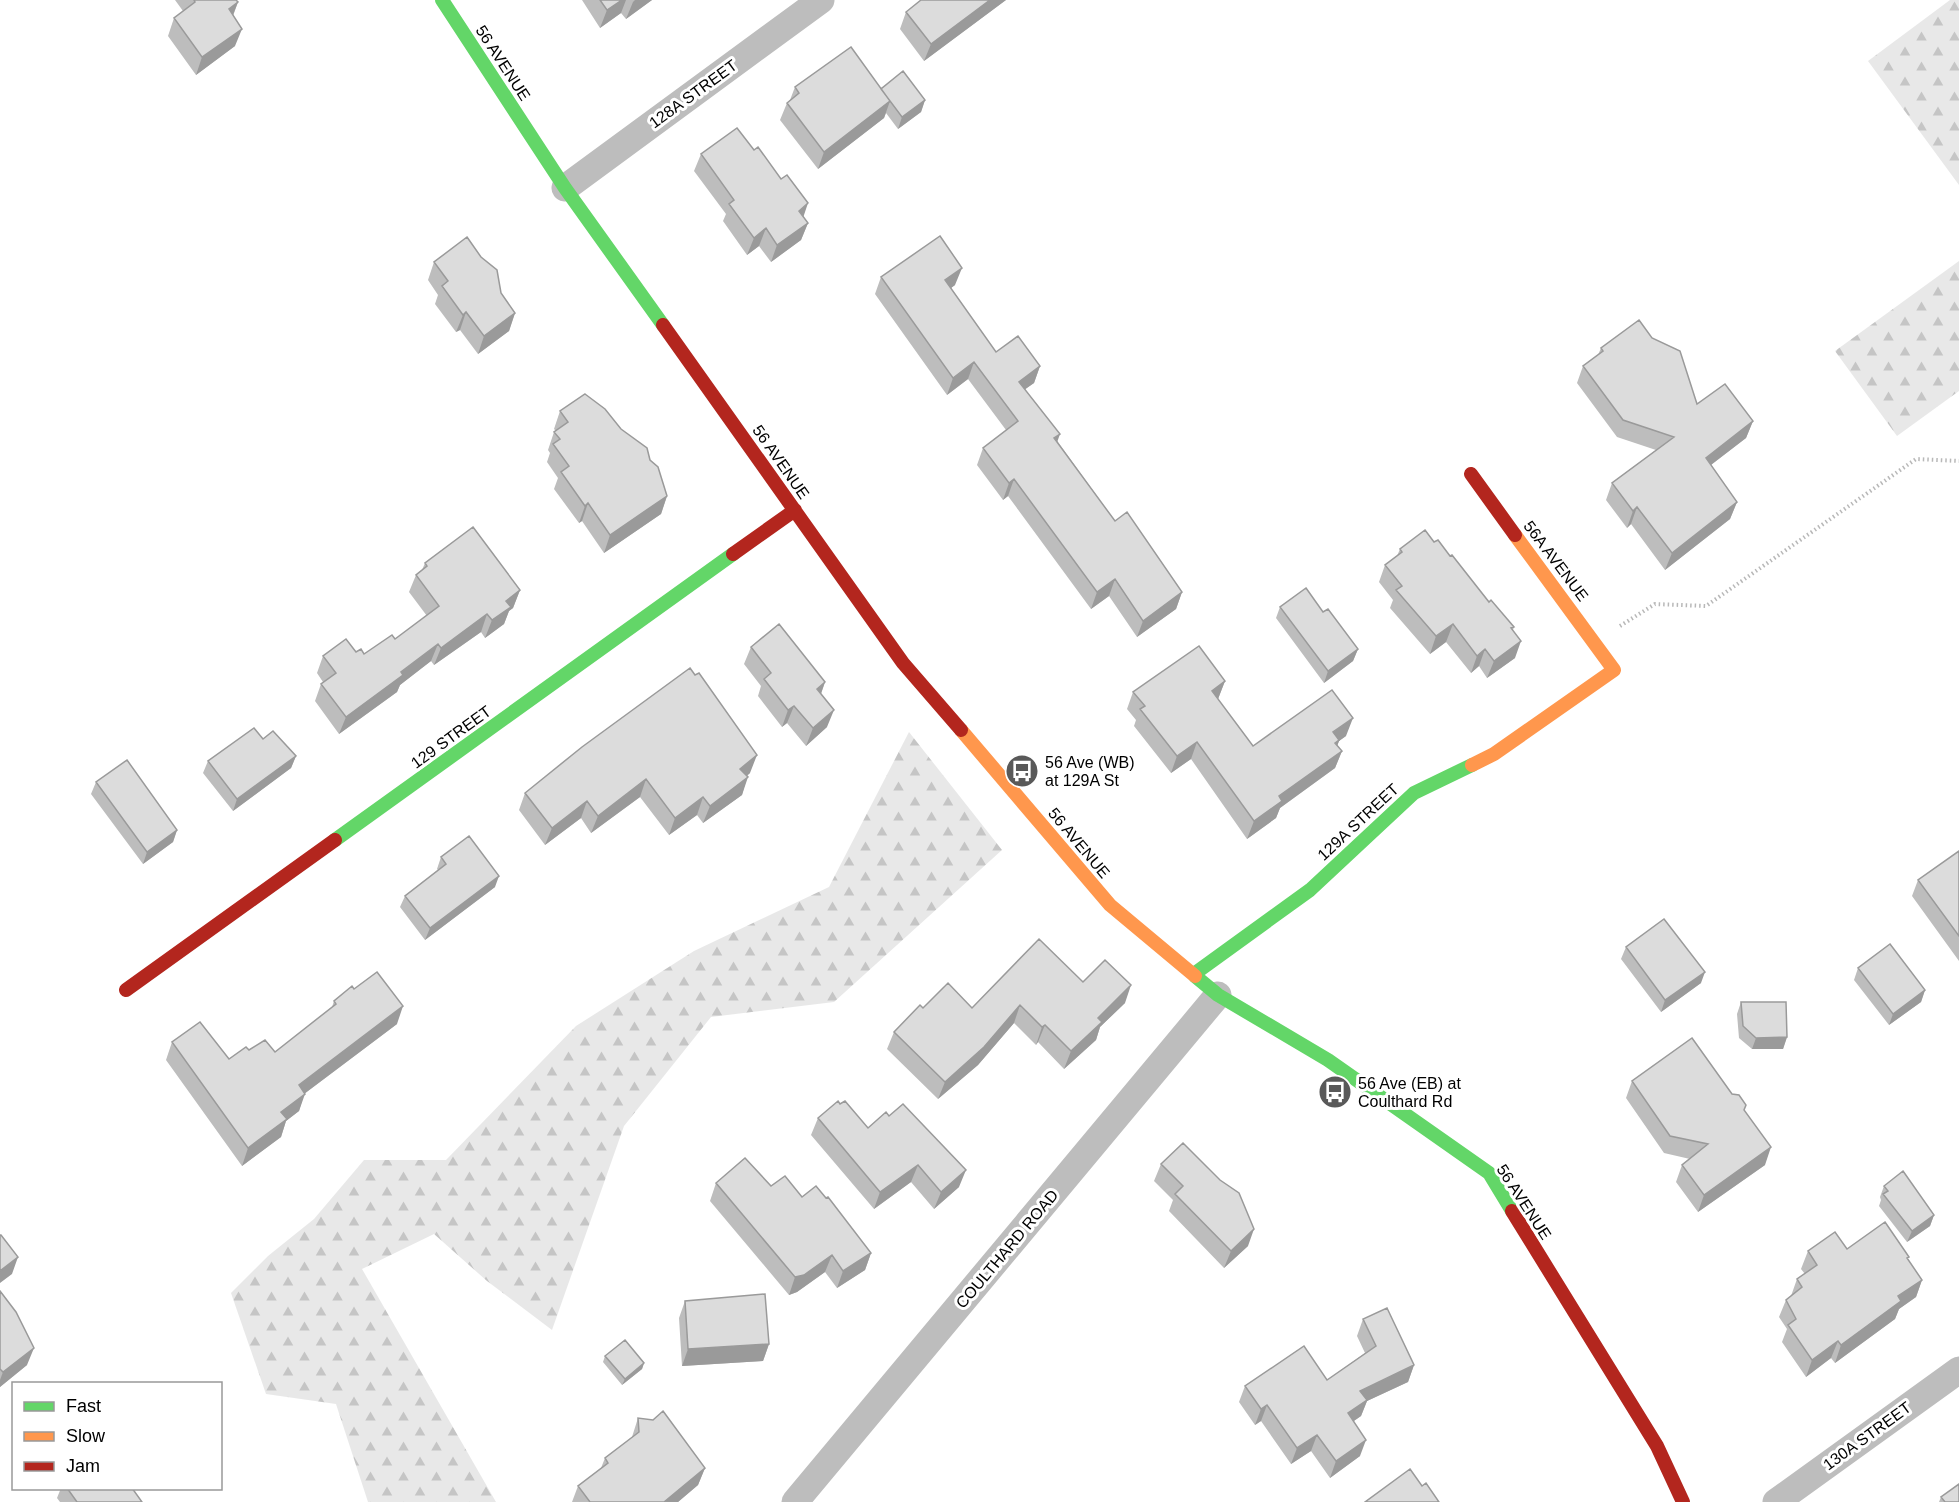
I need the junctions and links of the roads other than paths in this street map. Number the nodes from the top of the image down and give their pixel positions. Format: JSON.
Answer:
{"nodes":[{"id":1,"x":442,"y":0,"type":"edge"},
{"id":2,"x":821,"y":0,"type":"edge"},
{"id":3,"x":565,"y":188,"type":"junction"},
{"id":4,"x":1471,"y":474,"type":"dead end"},
{"id":5,"x":795,"y":510,"type":"junction"},
{"id":6,"x":1614,"y":670,"type":"joint"},
{"id":7,"x":1194,"y":974,"type":"junction"},
{"id":8,"x":126,"y":990,"type":"dead end"},
{"id":9,"x":1218,"y":995,"type":"junction"},
{"id":10,"x":1959,"y":1370,"type":"edge"},
{"id":11,"x":795,"y":1502,"type":"edge"},
{"id":12,"x":1683,"y":1502,"type":"edge"},
{"id":13,"x":1776,"y":1502,"type":"edge"}],
"edges":[{"from":1,"to":3,"type":"street","name":"56 AVENUE"},
{"from":2,"to":3,"type":"street","name":"128A STREET"},
{"from":3,"to":5,"type":"street","name":"56 AVENUE"},
{"from":4,"to":6,"type":"street","name":"56A AVENUE"},
{"from":5,"to":7,"type":"street","name":"56 AVENUE"},
{"from":5,"to":8,"type":"street","name":"129 STREET"},
{"from":6,"to":7,"type":"street","name":"129A STREET"},
{"from":7,"to":9,"type":"street","name":"56 AVENUE"},
{"from":9,"to":11,"type":"street","name":"COULTHARD ROAD"},
{"from":9,"to":12,"type":"street","name":"56 AVENUE"},
{"from":10,"to":13,"type":"street","name":"130A STREET"}]}
